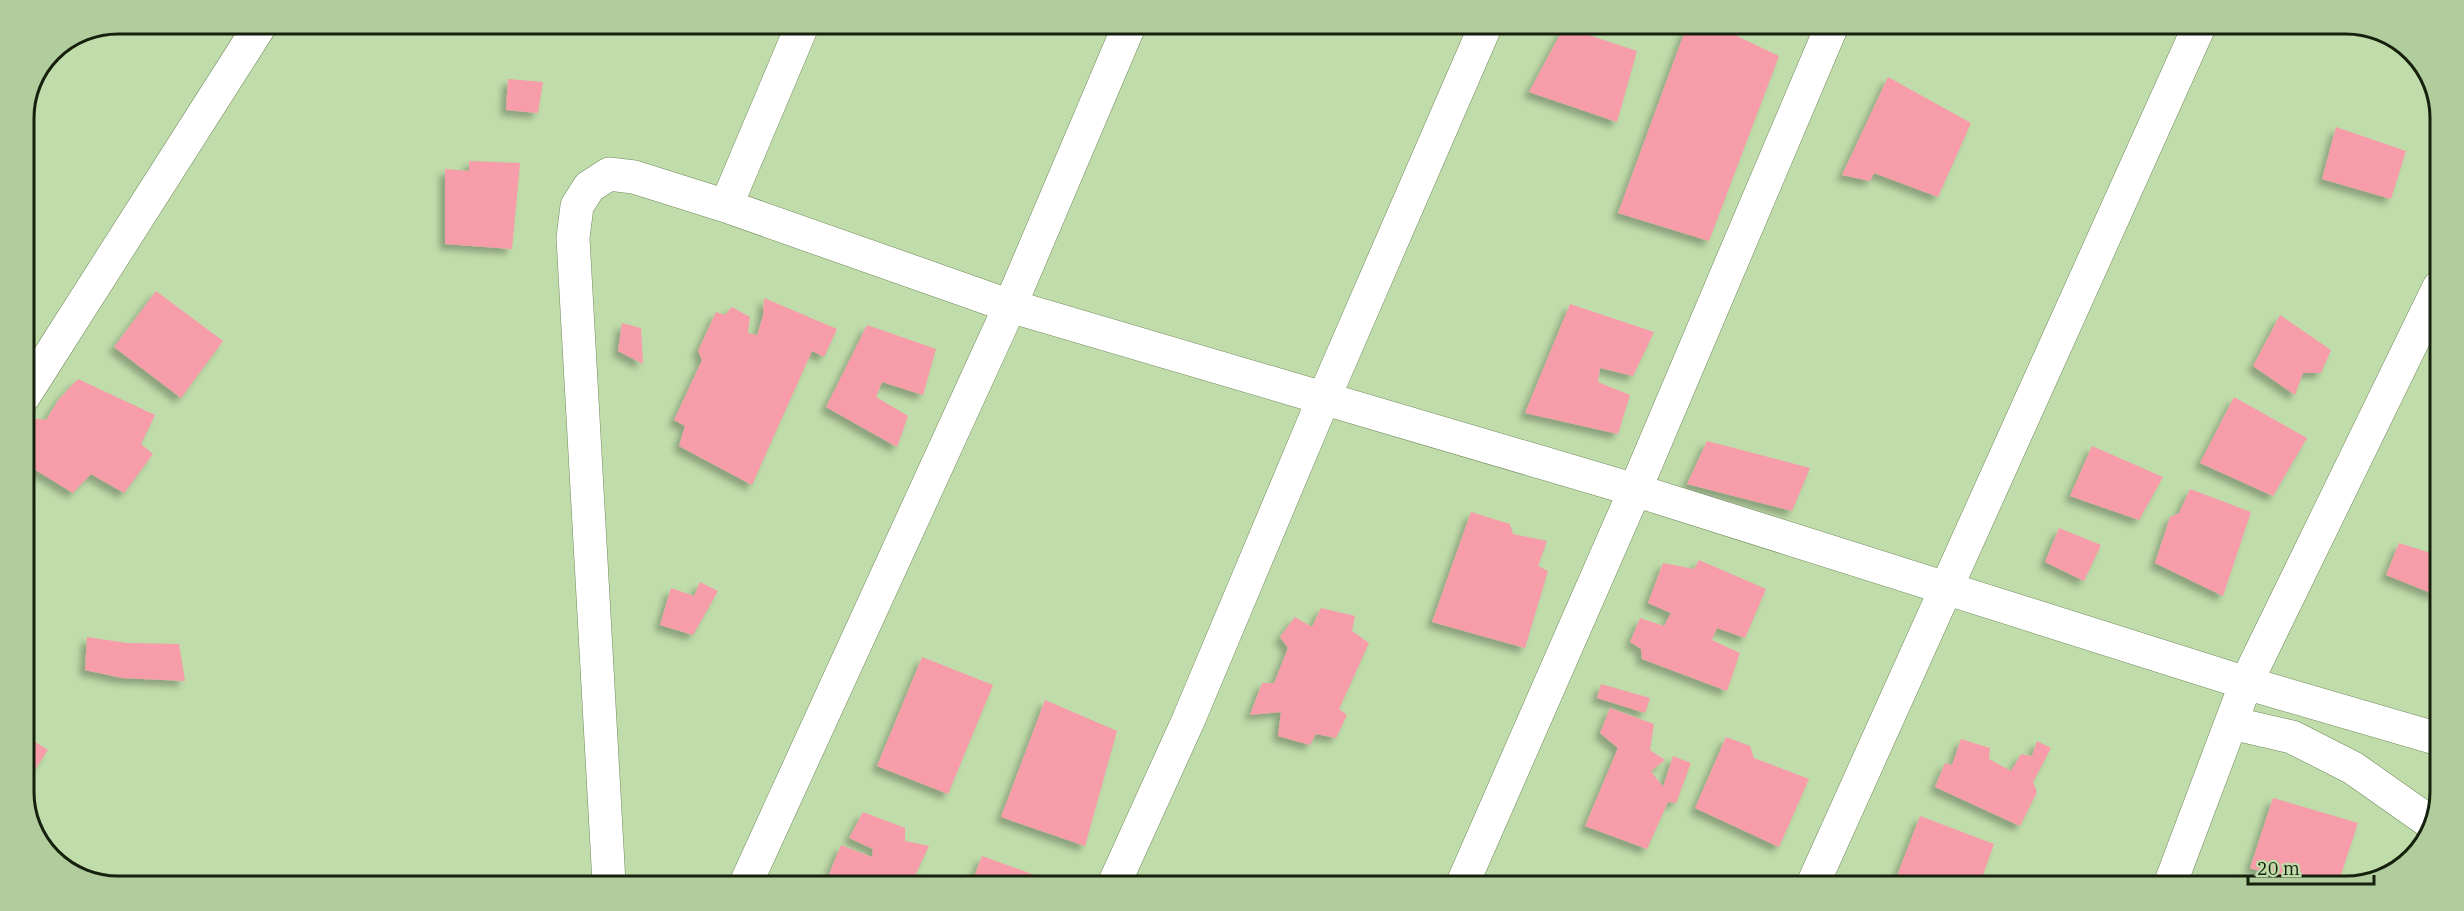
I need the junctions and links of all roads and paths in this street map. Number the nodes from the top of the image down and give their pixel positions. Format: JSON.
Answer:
{"nodes":[{"id":1,"x":255,"y":34,"type":"edge"},
{"id":2,"x":799,"y":34,"type":"edge"},
{"id":3,"x":1126,"y":34,"type":"edge"},
{"id":4,"x":1482,"y":34,"type":"edge"},
{"id":5,"x":1828,"y":34,"type":"edge"},
{"id":6,"x":2196,"y":34,"type":"edge"},
{"id":7,"x":726,"y":206,"type":"junction"},
{"id":8,"x":1010,"y":306,"type":"junction"},
{"id":9,"x":2429,"y":307,"type":"edge"},
{"id":10,"x":34,"y":380,"type":"edge"},
{"id":11,"x":1323,"y":400,"type":"junction"},
{"id":12,"x":1635,"y":490,"type":"junction"},
{"id":13,"x":1947,"y":589,"type":"junction"},
{"id":14,"x":2246,"y":683,"type":"junction"},
{"id":15,"x":2231,"y":723,"type":"junction"},
{"id":16,"x":2430,"y":737,"type":"edge"},
{"id":17,"x":2425,"y":819,"type":"edge"},
{"id":18,"x":609,"y":876,"type":"edge"},
{"id":19,"x":749,"y":876,"type":"edge"},
{"id":20,"x":1118,"y":876,"type":"edge"},
{"id":21,"x":1466,"y":876,"type":"edge"},
{"id":22,"x":1817,"y":876,"type":"edge"},
{"id":23,"x":2173,"y":876,"type":"edge"}],
"edges":[{"from":1,"to":10,"type":"street"},
{"from":2,"to":7,"type":"street"},
{"from":3,"to":8,"type":"street"},
{"from":4,"to":11,"type":"street"},
{"from":5,"to":12,"type":"street"},
{"from":6,"to":13,"type":"street"},
{"from":7,"to":8,"type":"street"},
{"from":7,"to":18,"type":"street"},
{"from":8,"to":11,"type":"street"},
{"from":8,"to":19,"type":"street"},
{"from":9,"to":14,"type":"street"},
{"from":11,"to":12,"type":"street"},
{"from":11,"to":20,"type":"street"},
{"from":12,"to":13,"type":"street"},
{"from":12,"to":21,"type":"street"},
{"from":13,"to":14,"type":"street"},
{"from":13,"to":22,"type":"street"},
{"from":14,"to":15,"type":"street"},
{"from":14,"to":16,"type":"street"},
{"from":15,"to":17,"type":"street"},
{"from":15,"to":23,"type":"street"}]}
